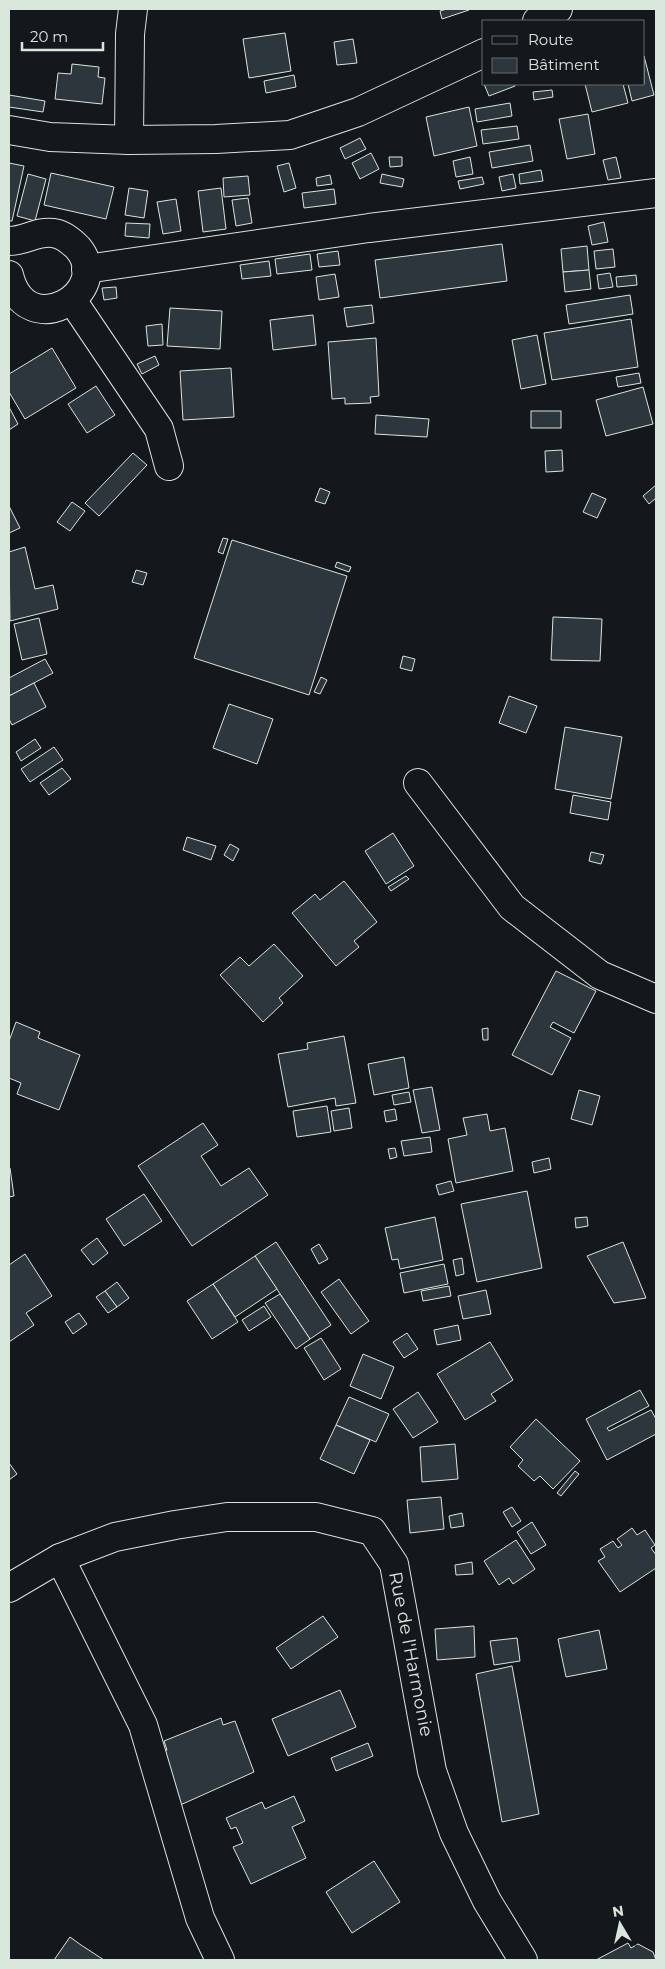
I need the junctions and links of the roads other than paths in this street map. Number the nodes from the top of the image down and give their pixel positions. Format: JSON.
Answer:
{"nodes":[{"id":1,"x":133,"y":9,"type":"edge"},
{"id":2,"x":558,"y":9,"type":"edge"},
{"id":3,"x":539,"y":20,"type":"edge"},
{"id":4,"x":482,"y":54,"type":"edge"},
{"id":5,"x":9,"y":130,"type":"edge"},
{"id":6,"x":129,"y":140,"type":"junction"},
{"id":7,"x":656,"y":193,"type":"edge"},
{"id":8,"x":15,"y":241,"type":"edge"},
{"id":9,"x":9,"y":268,"type":"edge"},
{"id":10,"x":86,"y":270,"type":"junction"},
{"id":11,"x":9,"y":275,"type":"edge"},
{"id":12,"x":72,"y":300,"type":"junction"},
{"id":13,"x":169,"y":466,"type":"dead end"},
{"id":14,"x":418,"y":783,"type":"dead end"},
{"id":15,"x":656,"y":999,"type":"edge"},
{"id":16,"x":60,"y":1558,"type":"junction"},
{"id":17,"x":9,"y":1588,"type":"edge"},
{"id":18,"x":220,"y":1960,"type":"edge"},
{"id":19,"x":523,"y":1960,"type":"edge"}],
"edges":[{"from":1,"to":6,"type":"street"},
{"from":2,"to":3,"type":"street"},
{"from":4,"to":6,"type":"street"},
{"from":5,"to":6,"type":"street"},
{"from":7,"to":10,"type":"street"},
{"from":8,"to":9,"type":"street"},
{"from":8,"to":10,"type":"street"},
{"from":10,"to":12,"type":"street"},
{"from":11,"to":12,"type":"street"},
{"from":12,"to":13,"type":"street"},
{"from":14,"to":15,"type":"street"},
{"from":16,"to":17,"type":"street","name":"Rue de l'Harmonie"},
{"from":16,"to":18,"type":"street"},
{"from":16,"to":19,"type":"street","name":"Rue de l'Harmonie"}]}
